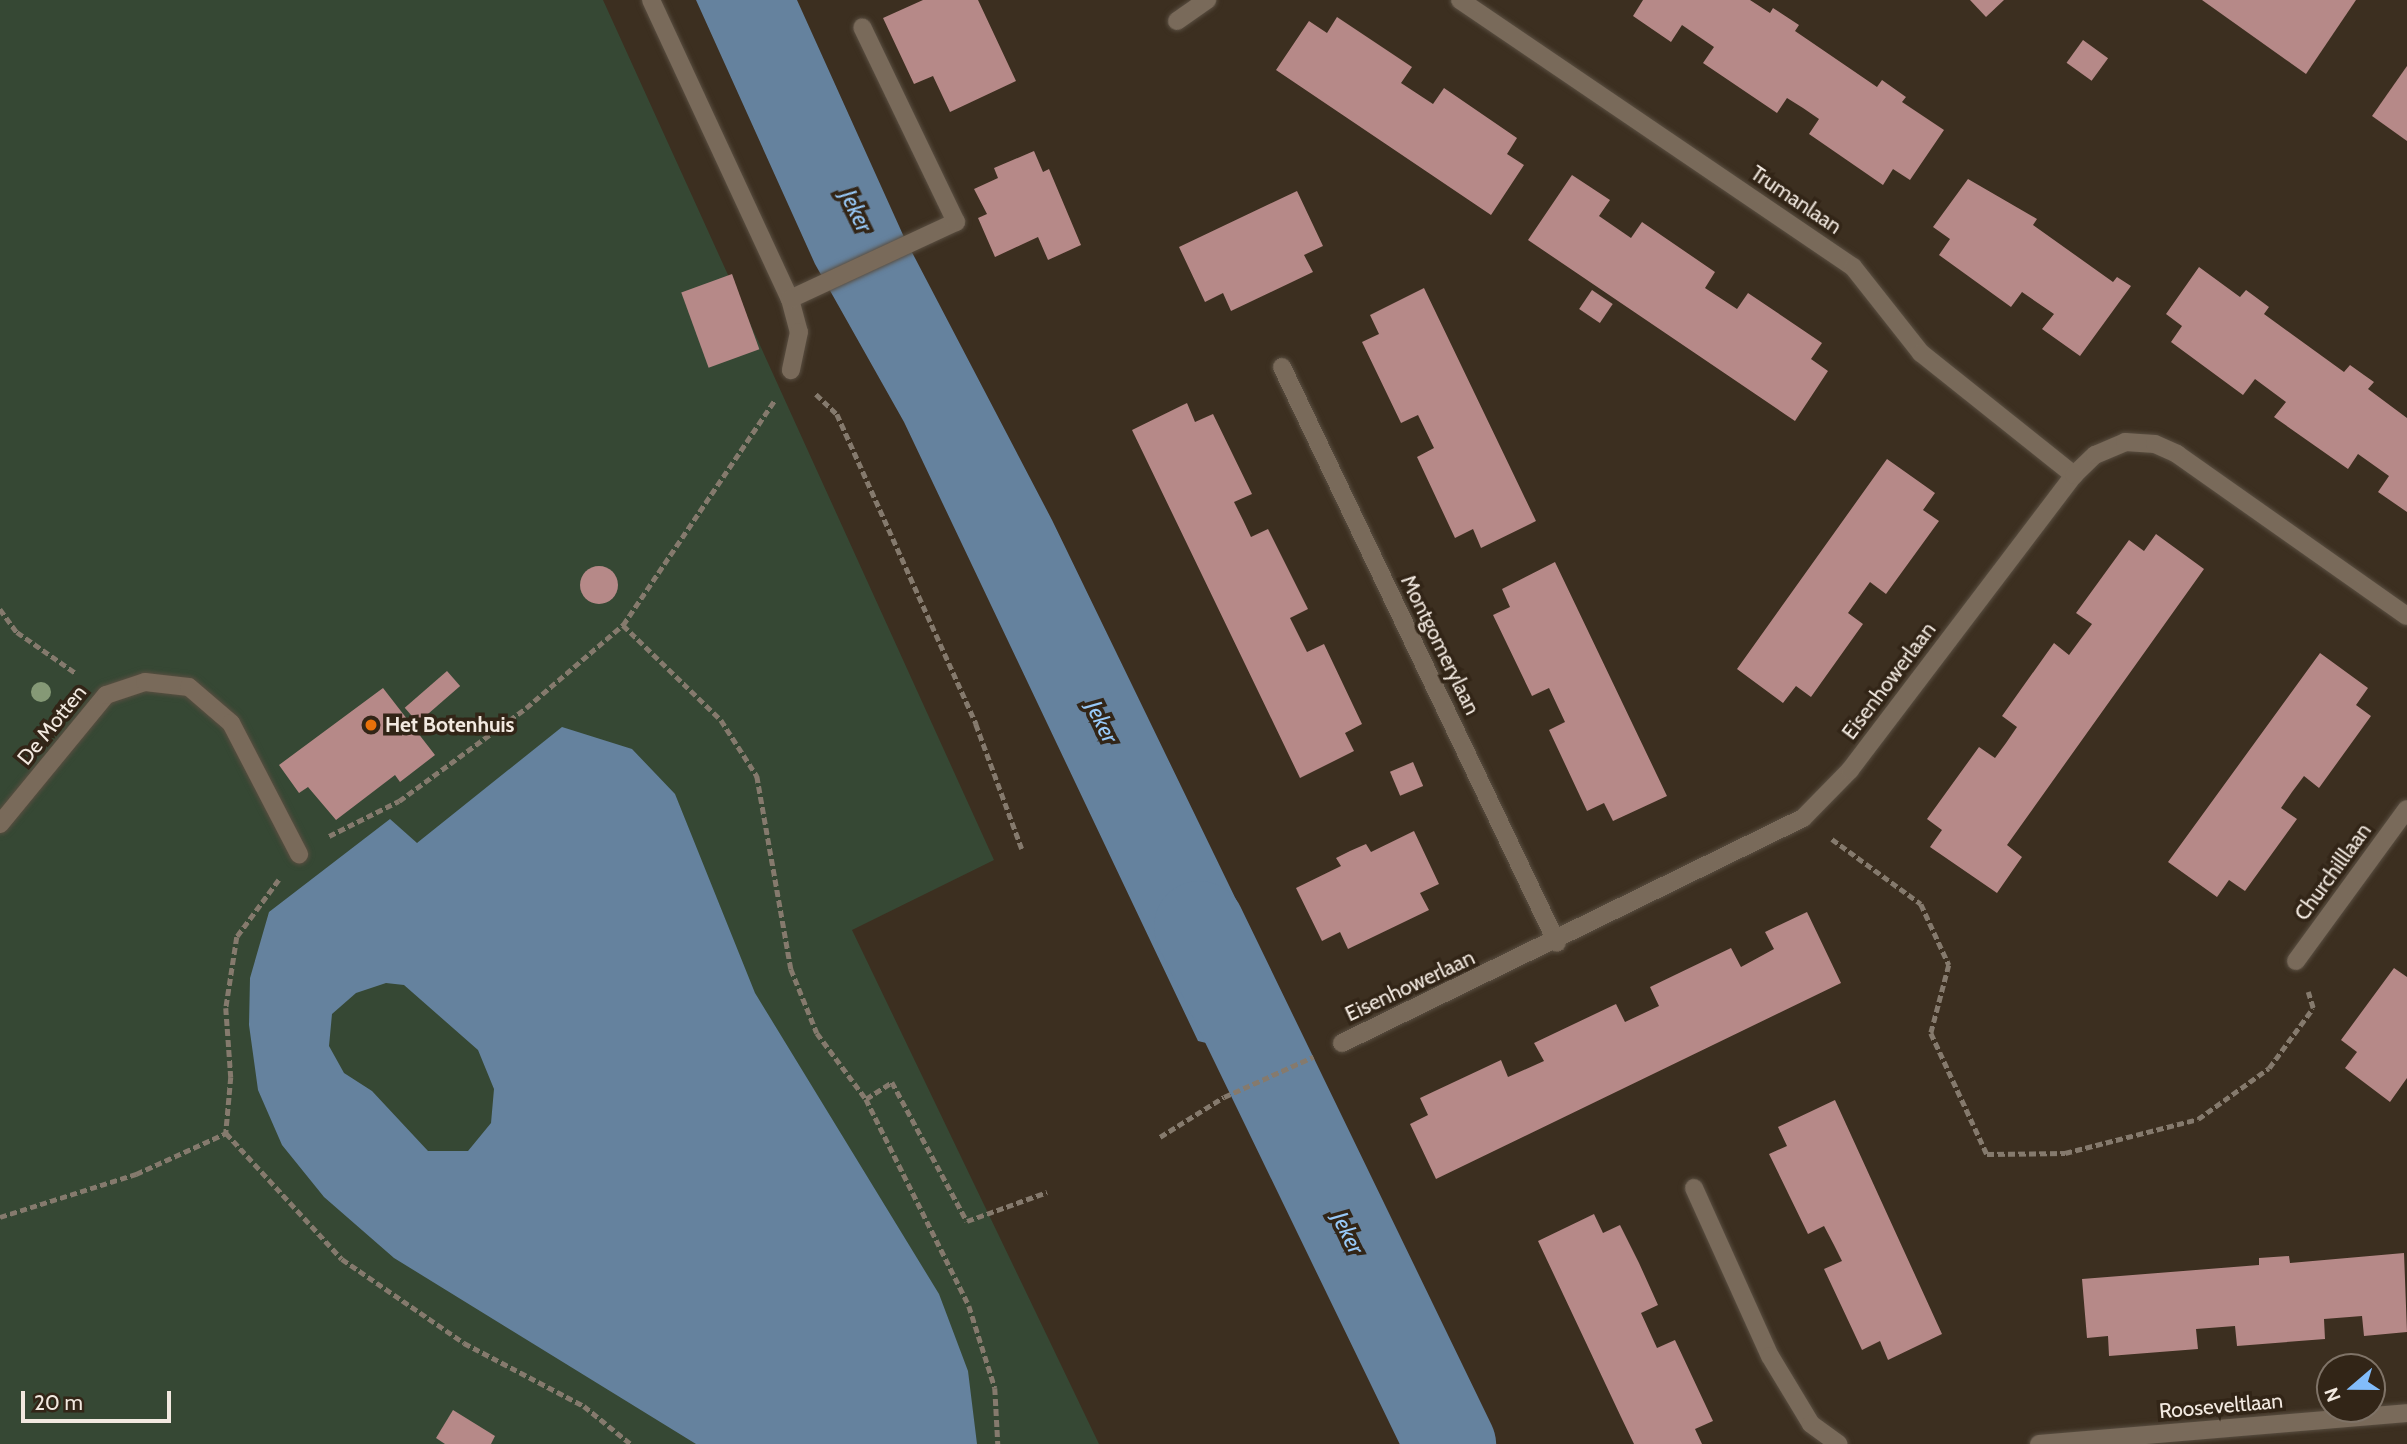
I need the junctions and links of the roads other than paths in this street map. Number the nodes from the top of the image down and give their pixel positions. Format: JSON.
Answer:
{"nodes":[{"id":1,"x":651,"y":0,"type":"edge"},
{"id":2,"x":1207,"y":0,"type":"edge"},
{"id":3,"x":1460,"y":0,"type":"edge"},
{"id":4,"x":1177,"y":22,"type":"dead end"},
{"id":5,"x":862,"y":27,"type":"dead end"},
{"id":6,"x":790,"y":299,"type":"junction"},
{"id":7,"x":1282,"y":367,"type":"dead end"},
{"id":8,"x":791,"y":370,"type":"road end"},
{"id":9,"x":2074,"y":475,"type":"junction"},
{"id":10,"x":2407,"y":616,"type":"edge"},
{"id":11,"x":2407,"y":810,"type":"edge"},
{"id":12,"x":0,"y":824,"type":"edge"},
{"id":13,"x":299,"y":854,"type":"road end"},
{"id":14,"x":1558,"y":943,"type":"junction"},
{"id":15,"x":2296,"y":961,"type":"road end"},
{"id":16,"x":1342,"y":1044,"type":"road end"},
{"id":17,"x":1694,"y":1188,"type":"dead end"},
{"id":18,"x":2407,"y":1413,"type":"edge"},
{"id":19,"x":1839,"y":1444,"type":"edge"},
{"id":20,"x":2039,"y":1444,"type":"edge"}],
"edges":[{"from":1,"to":6,"type":"street"},
{"from":2,"to":4,"type":"street"},
{"from":3,"to":9,"type":"street","name":"Trumanlaan"},
{"from":5,"to":6,"type":"street"},
{"from":6,"to":8,"type":"street"},
{"from":7,"to":14,"type":"street","name":"Montgomerylaan"},
{"from":9,"to":10,"type":"street","name":"Eisenhowerlaan"},
{"from":9,"to":14,"type":"street","name":"Eisenhowerlaan"},
{"from":11,"to":15,"type":"street","name":"Churchilllaan"},
{"from":12,"to":13,"type":"street","name":"De Motten"},
{"from":14,"to":16,"type":"street","name":"Eisenhowerlaan"},
{"from":17,"to":19,"type":"street"},
{"from":18,"to":20,"type":"street","name":"Rooseveltlaan"}]}
